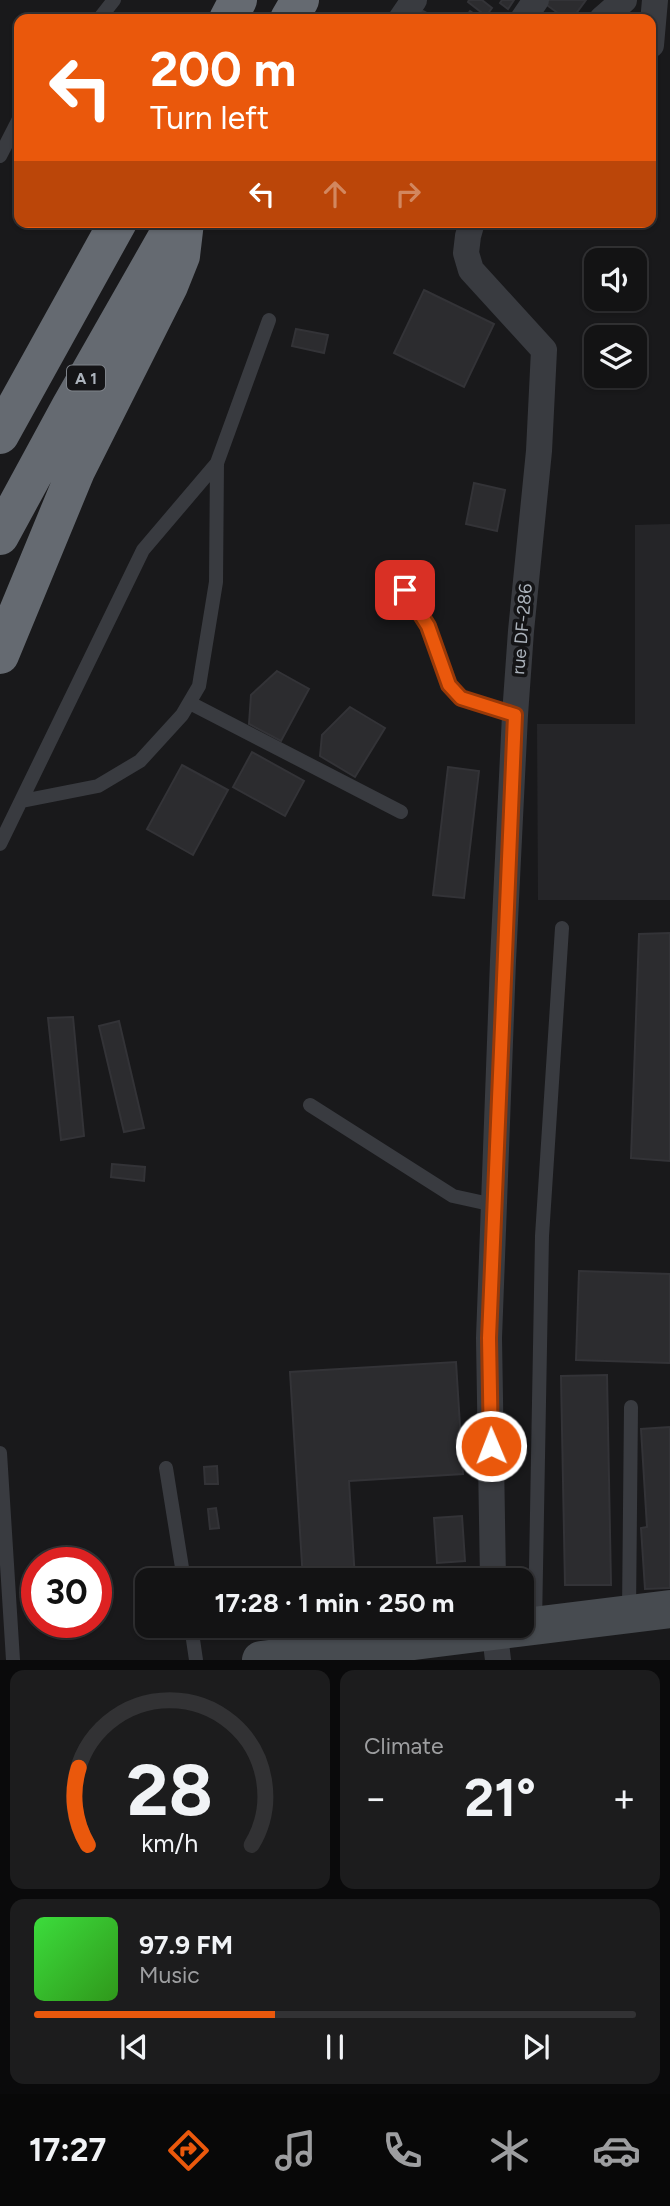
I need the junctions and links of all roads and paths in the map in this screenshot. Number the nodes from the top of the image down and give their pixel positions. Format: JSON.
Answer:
{"nodes":[{"id":1,"x":114,"y":0,"type":"edge"},
{"id":2,"x":624,"y":0,"type":"edge"},
{"id":3,"x":103,"y":14,"type":"edge"},
{"id":4,"x":609,"y":14,"type":"edge"},
{"id":5,"x":14,"y":129,"type":"edge"},
{"id":6,"x":0,"y":156,"type":"edge"},
{"id":7,"x":115,"y":228,"type":"edge"},
{"id":8,"x":172,"y":228,"type":"edge"},
{"id":9,"x":184,"y":228,"type":"edge"},
{"id":10,"x":470,"y":228,"type":"edge"},
{"id":11,"x":269,"y":320,"type":"dead end"},
{"id":12,"x":0,"y":435,"type":"edge"},
{"id":13,"x":217,"y":463,"type":"junction"},
{"id":14,"x":0,"y":536,"type":"edge"},
{"id":15,"x":405,"y":590,"type":"dead end"},
{"id":16,"x":0,"y":655,"type":"edge"},
{"id":17,"x":190,"y":703,"type":"junction"},
{"id":18,"x":515,"y":715,"type":"junction"},
{"id":19,"x":22,"y":801,"type":"junction"},
{"id":20,"x":401,"y":811,"type":"dead end"},
{"id":21,"x":0,"y":844,"type":"edge"},
{"id":22,"x":562,"y":928,"type":"dead end"},
{"id":23,"x":310,"y":1105,"type":"dead end"},
{"id":24,"x":494,"y":1205,"type":"junction"},
{"id":25,"x":631,"y":1406,"type":"dead end"},
{"id":26,"x":0,"y":1453,"type":"edge"},
{"id":27,"x":166,"y":1468,"type":"dead end"},
{"id":28,"x":182,"y":1568,"type":"edge"},
{"id":29,"x":493,"y":1568,"type":"edge"},
{"id":30,"x":670,"y":1609,"type":"edge"},
{"id":31,"x":629,"y":1613,"type":"junction"},
{"id":32,"x":535,"y":1625,"type":"junction"},
{"id":33,"x":193,"y":1638,"type":"edge"},
{"id":34,"x":496,"y":1639,"type":"edge"},
{"id":35,"x":13,"y":1660,"type":"edge"},
{"id":36,"x":196,"y":1660,"type":"edge"},
{"id":37,"x":261,"y":1660,"type":"edge"}],
"edges":[{"from":1,"to":3,"type":"lane"},
{"from":2,"to":4,"type":"street"},
{"from":5,"to":6,"type":"lane"},
{"from":7,"to":12,"type":"highway","number":"A 1"},
{"from":8,"to":14,"type":"highway","number":"A 1"},
{"from":9,"to":16,"type":"highway"},
{"from":10,"to":18,"type":"street","name":"rue DF-286"},
{"from":11,"to":13,"type":"lane"},
{"from":13,"to":17,"type":"lane"},
{"from":13,"to":19,"type":"lane"},
{"from":15,"to":18,"type":"lane"},
{"from":17,"to":19,"type":"lane"},
{"from":17,"to":20,"type":"lane"},
{"from":18,"to":24,"type":"street","name":"rue DF-286"},
{"from":19,"to":21,"type":"lane"},
{"from":22,"to":32,"type":"lane"},
{"from":23,"to":24,"type":"lane"},
{"from":24,"to":29,"type":"street","name":"rue DF-286"},
{"from":25,"to":31,"type":"lane"},
{"from":26,"to":35,"type":"lane"},
{"from":27,"to":28,"type":"lane"},
{"from":30,"to":31,"type":"main road"},
{"from":31,"to":32,"type":"main road"},
{"from":32,"to":34,"type":"main road"},
{"from":33,"to":36,"type":"lane"},
{"from":34,"to":37,"type":"main road"}]}
